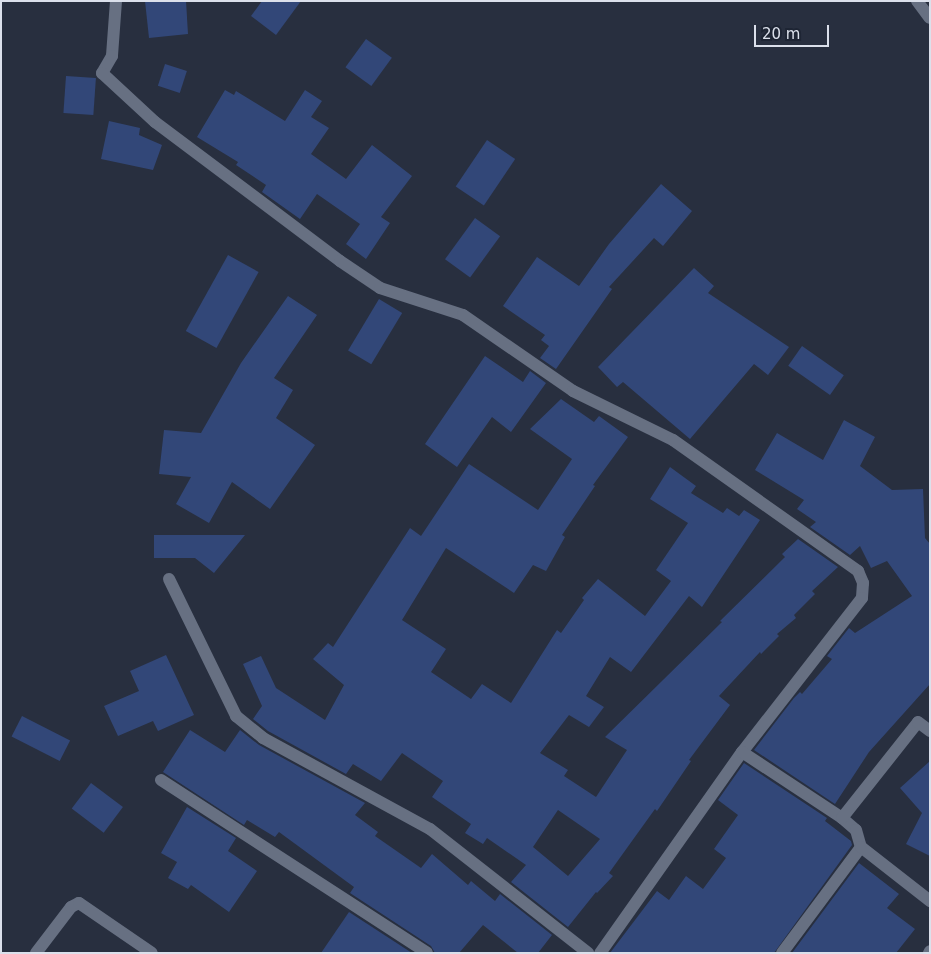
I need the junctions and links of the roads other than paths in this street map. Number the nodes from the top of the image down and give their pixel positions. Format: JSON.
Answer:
{"nodes":[{"id":1,"x":116,"y":1,"type":"edge"},
{"id":2,"x":918,"y":1,"type":"edge"},
{"id":3,"x":930,"y":18,"type":"edge"},
{"id":4,"x":169,"y":579,"type":"dead end"},
{"id":5,"x":930,"y":731,"type":"edge"},
{"id":6,"x":742,"y":752,"type":"junction"},
{"id":7,"x":161,"y":780,"type":"dead end"},
{"id":8,"x":842,"y":818,"type":"junction"},
{"id":9,"x":861,"y":848,"type":"junction"},
{"id":10,"x":930,"y":901,"type":"edge"},
{"id":11,"x":36,"y":953,"type":"edge"},
{"id":12,"x":152,"y":953,"type":"edge"},
{"id":13,"x":427,"y":953,"type":"edge"},
{"id":14,"x":588,"y":953,"type":"edge"},
{"id":15,"x":600,"y":953,"type":"edge"},
{"id":16,"x":782,"y":953,"type":"edge"}],
"edges":[{"from":1,"to":6,"type":"street"},
{"from":2,"to":3,"type":"street"},
{"from":4,"to":14,"type":"street"},
{"from":5,"to":8,"type":"street"},
{"from":6,"to":8,"type":"street"},
{"from":6,"to":15,"type":"street"},
{"from":7,"to":13,"type":"street"},
{"from":8,"to":9,"type":"street"},
{"from":9,"to":10,"type":"street"},
{"from":9,"to":16,"type":"street"},
{"from":11,"to":12,"type":"street"}]}
